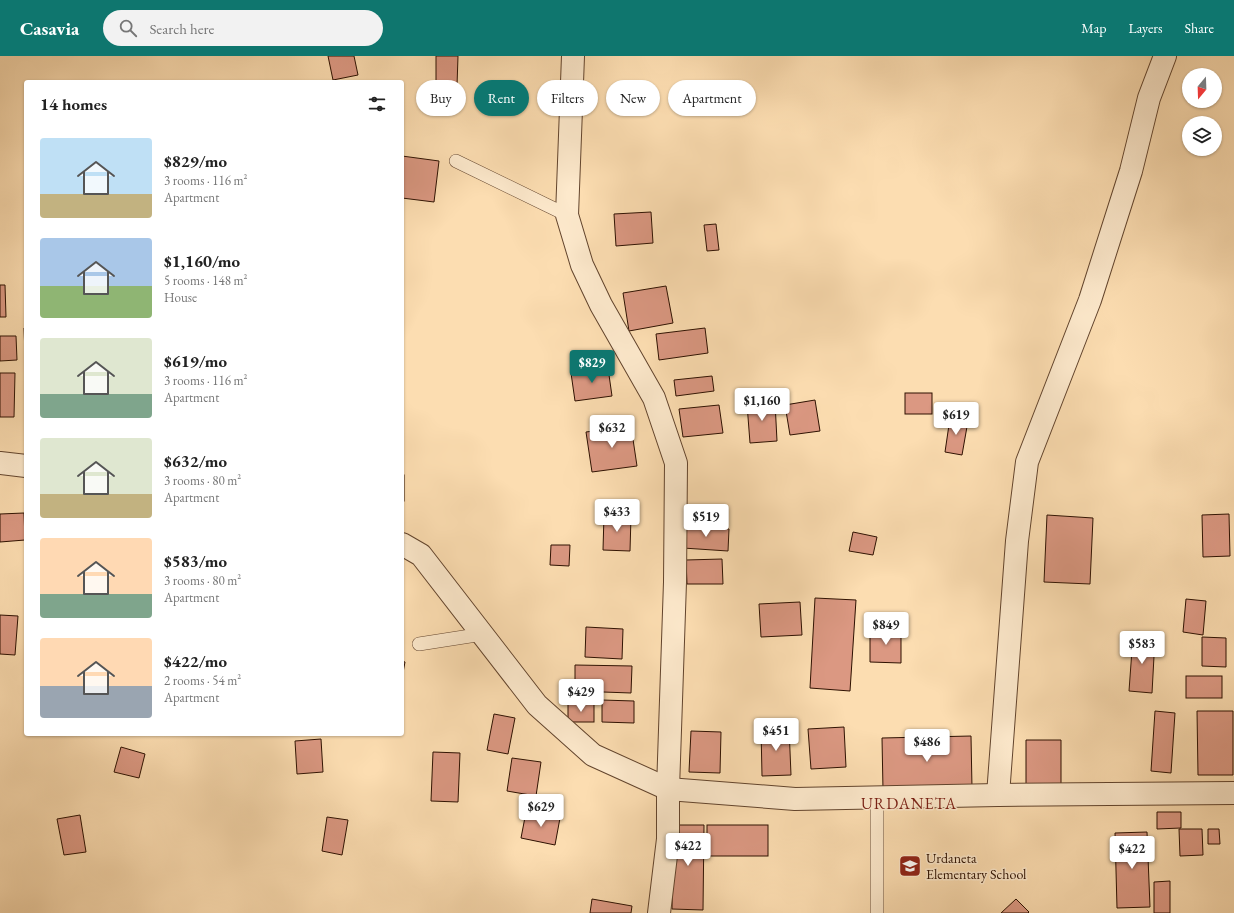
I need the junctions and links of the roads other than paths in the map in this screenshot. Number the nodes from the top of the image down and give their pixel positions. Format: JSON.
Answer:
{"nodes":[{"id":1,"x":573,"y":56,"type":"edge"},
{"id":2,"x":1165,"y":56,"type":"edge"},
{"id":3,"x":456,"y":161,"type":"dead end"},
{"id":4,"x":567,"y":215,"type":"junction"},
{"id":5,"x":0,"y":463,"type":"edge"},
{"id":6,"x":24,"y":466,"type":"edge"},
{"id":7,"x":404,"y":545,"type":"edge"},
{"id":8,"x":483,"y":634,"type":"junction"},
{"id":9,"x":419,"y":644,"type":"dead end"},
{"id":10,"x":668,"y":789,"type":"junction"},
{"id":11,"x":1234,"y":793,"type":"edge"},
{"id":12,"x":998,"y":795,"type":"junction"},
{"id":13,"x":878,"y":797,"type":"junction"},
{"id":14,"x":659,"y":913,"type":"edge"},
{"id":15,"x":877,"y":913,"type":"edge"}],
"edges":[{"from":1,"to":4,"type":"street"},
{"from":2,"to":12,"type":"street"},
{"from":3,"to":4,"type":"lane"},
{"from":4,"to":10,"type":"street"},
{"from":5,"to":6,"type":"street"},
{"from":7,"to":8,"type":"street"},
{"from":8,"to":9,"type":"lane"},
{"from":8,"to":10,"type":"street"},
{"from":10,"to":13,"type":"street"},
{"from":10,"to":14,"type":"street"},
{"from":11,"to":12,"type":"street"},
{"from":12,"to":13,"type":"street"},
{"from":13,"to":15,"type":"lane"}]}
